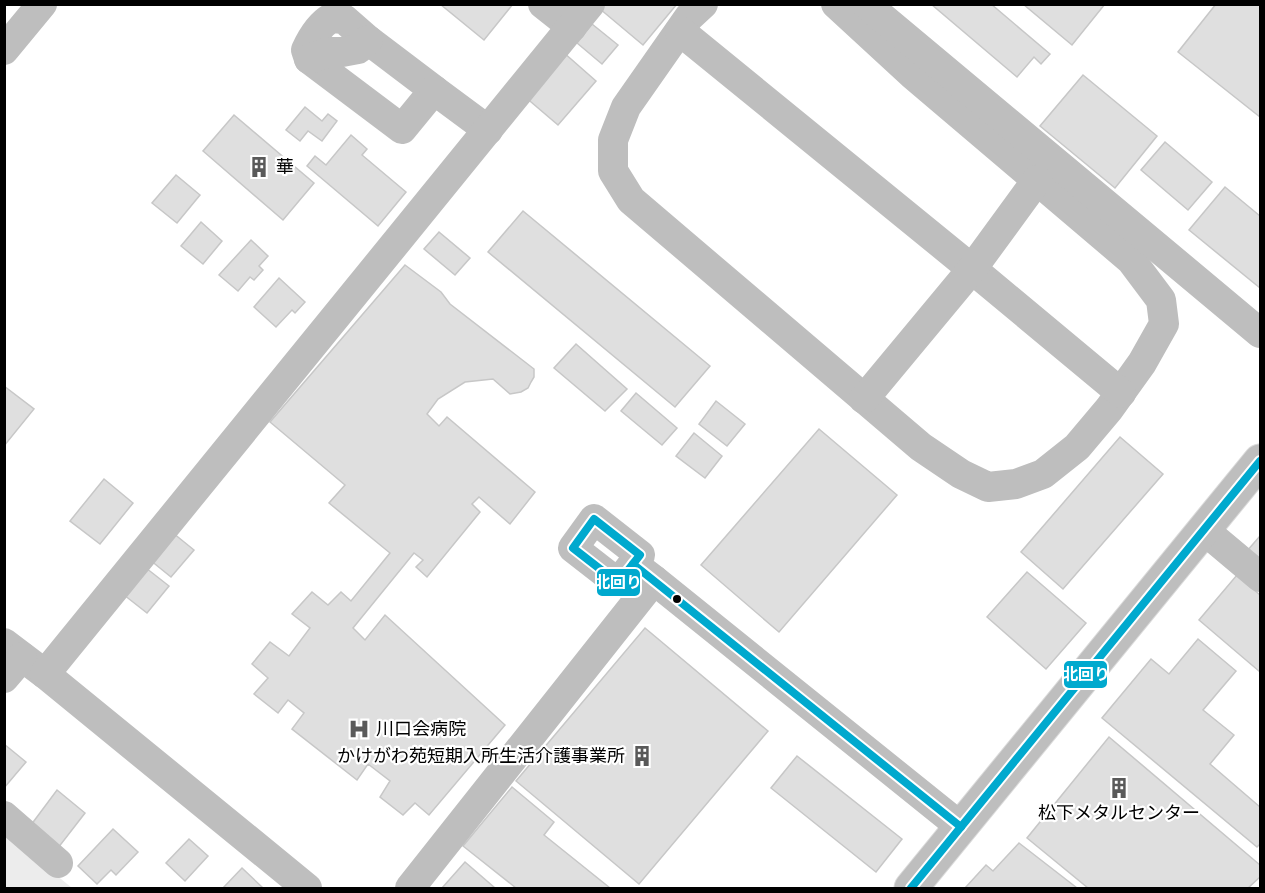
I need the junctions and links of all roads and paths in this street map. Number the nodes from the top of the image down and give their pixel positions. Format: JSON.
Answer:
{"nodes":[{"id":1,"x":42,"y":4,"type":"edge"},
{"id":2,"x":543,"y":4,"type":"edge"},
{"id":3,"x":703,"y":4,"type":"edge"},
{"id":4,"x":836,"y":4,"type":"edge"},
{"id":5,"x":866,"y":4,"type":"edge"},
{"id":6,"x":581,"y":16,"type":"edge"},
{"id":7,"x":680,"y":31,"type":"junction"},
{"id":8,"x":4,"y":50,"type":"edge"},
{"id":9,"x":434,"y":90,"type":"junction"},
{"id":10,"x":488,"y":130,"type":"junction"},
{"id":11,"x":1037,"y":180,"type":"junction"},
{"id":12,"x":972,"y":269,"type":"junction"},
{"id":13,"x":1260,"y":333,"type":"edge"},
{"id":14,"x":1121,"y":393,"type":"junction"},
{"id":15,"x":864,"y":399,"type":"junction"},
{"id":16,"x":1260,"y":461,"type":"edge"},
{"id":17,"x":1204,"y":530,"type":"junction"},
{"id":18,"x":1260,"y":577,"type":"edge"},
{"id":19,"x":19,"y":663,"type":"edge"},
{"id":20,"x":4,"y":816,"type":"edge"},
{"id":21,"x":962,"y":827,"type":"junction"},
{"id":22,"x":58,"y":863,"type":"dead end"},
{"id":23,"x":307,"y":888,"type":"edge"},
{"id":24,"x":410,"y":888,"type":"edge"},
{"id":25,"x":911,"y":888,"type":"edge"}],
"edges":[{"from":1,"to":8,"type":"street"},
{"from":2,"to":6,"type":"street"},
{"from":3,"to":7,"type":"street"},
{"from":4,"to":11,"type":"street"},
{"from":5,"to":13,"type":"street"},
{"from":6,"to":10,"type":"street"},
{"from":7,"to":12,"type":"street"},
{"from":7,"to":15,"type":"street"},
{"from":9,"to":9,"type":"street"},
{"from":9,"to":10,"type":"street"},
{"from":10,"to":19,"type":"street"},
{"from":11,"to":12,"type":"street"},
{"from":11,"to":14,"type":"street"},
{"from":12,"to":14,"type":"street"},
{"from":12,"to":15,"type":"street"},
{"from":14,"to":15,"type":"street"},
{"from":16,"to":17,"type":"main road"},
{"from":17,"to":18,"type":"street"},
{"from":17,"to":21,"type":"main road"},
{"from":19,"to":23,"type":"street"},
{"from":20,"to":22,"type":"street"},
{"from":21,"to":24,"type":"street"},
{"from":21,"to":25,"type":"main road"}]}
